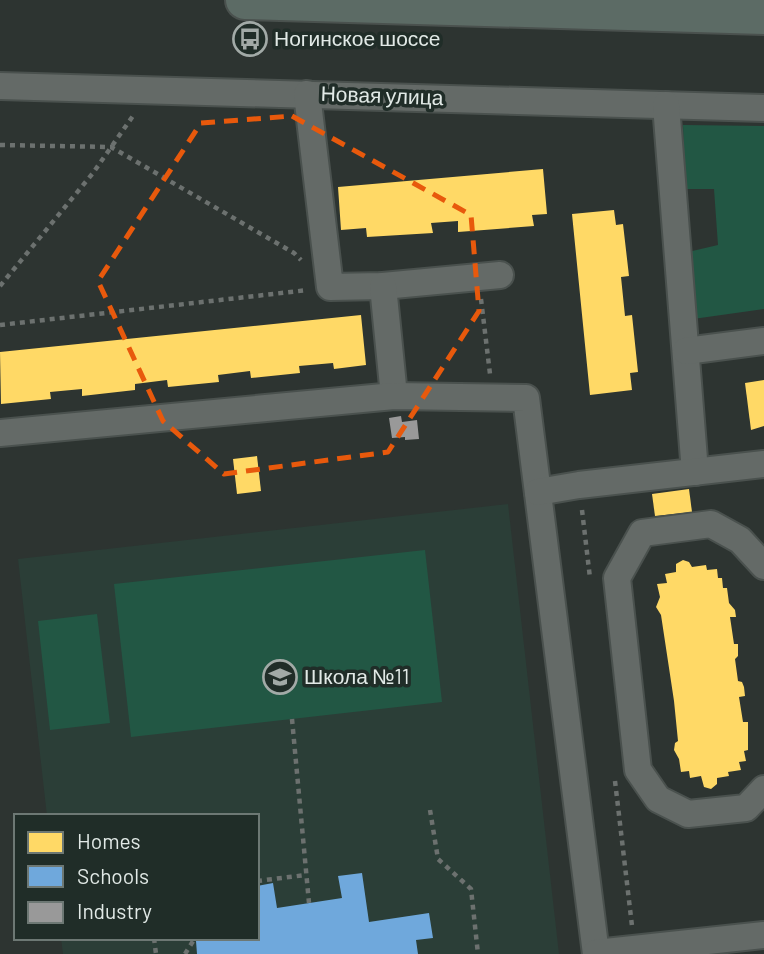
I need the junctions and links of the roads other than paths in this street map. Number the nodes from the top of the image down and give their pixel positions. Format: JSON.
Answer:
{"nodes":[{"id":1,"x":245,"y":0,"type":"edge"},
{"id":2,"x":764,"y":15,"type":"edge"},
{"id":3,"x":0,"y":86,"type":"edge"},
{"id":4,"x":307,"y":94,"type":"junction"},
{"id":5,"x":666,"y":105,"type":"junction"},
{"id":6,"x":764,"y":108,"type":"edge"},
{"id":7,"x":489,"y":276,"type":"road end"},
{"id":8,"x":383,"y":286,"type":"junction"},
{"id":9,"x":764,"y":341,"type":"edge"},
{"id":10,"x":686,"y":351,"type":"junction"},
{"id":11,"x":394,"y":396,"type":"junction"},
{"id":12,"x":0,"y":433,"type":"edge"},
{"id":13,"x":764,"y":464,"type":"edge"},
{"id":14,"x":695,"y":471,"type":"junction"},
{"id":15,"x":538,"y":492,"type":"junction"},
{"id":16,"x":764,"y":566,"type":"edge"},
{"id":17,"x":764,"y":789,"type":"edge"},
{"id":18,"x":764,"y":935,"type":"edge"},
{"id":19,"x":596,"y":953,"type":"edge"}],
"edges":[{"from":1,"to":2,"type":"highway"},
{"from":3,"to":4,"type":"street","name":"Новая улица"},
{"from":4,"to":5,"type":"street","name":"Новая улица"},
{"from":4,"to":8,"type":"street"},
{"from":5,"to":6,"type":"street","name":"Новая улица"},
{"from":5,"to":10,"type":"street"},
{"from":7,"to":8,"type":"street"},
{"from":8,"to":11,"type":"street"},
{"from":9,"to":10,"type":"street"},
{"from":10,"to":14,"type":"street"},
{"from":11,"to":12,"type":"street"},
{"from":11,"to":15,"type":"street"},
{"from":13,"to":14,"type":"street"},
{"from":14,"to":15,"type":"street"},
{"from":15,"to":19,"type":"street"},
{"from":16,"to":17,"type":"street"},
{"from":18,"to":19,"type":"street"}]}
